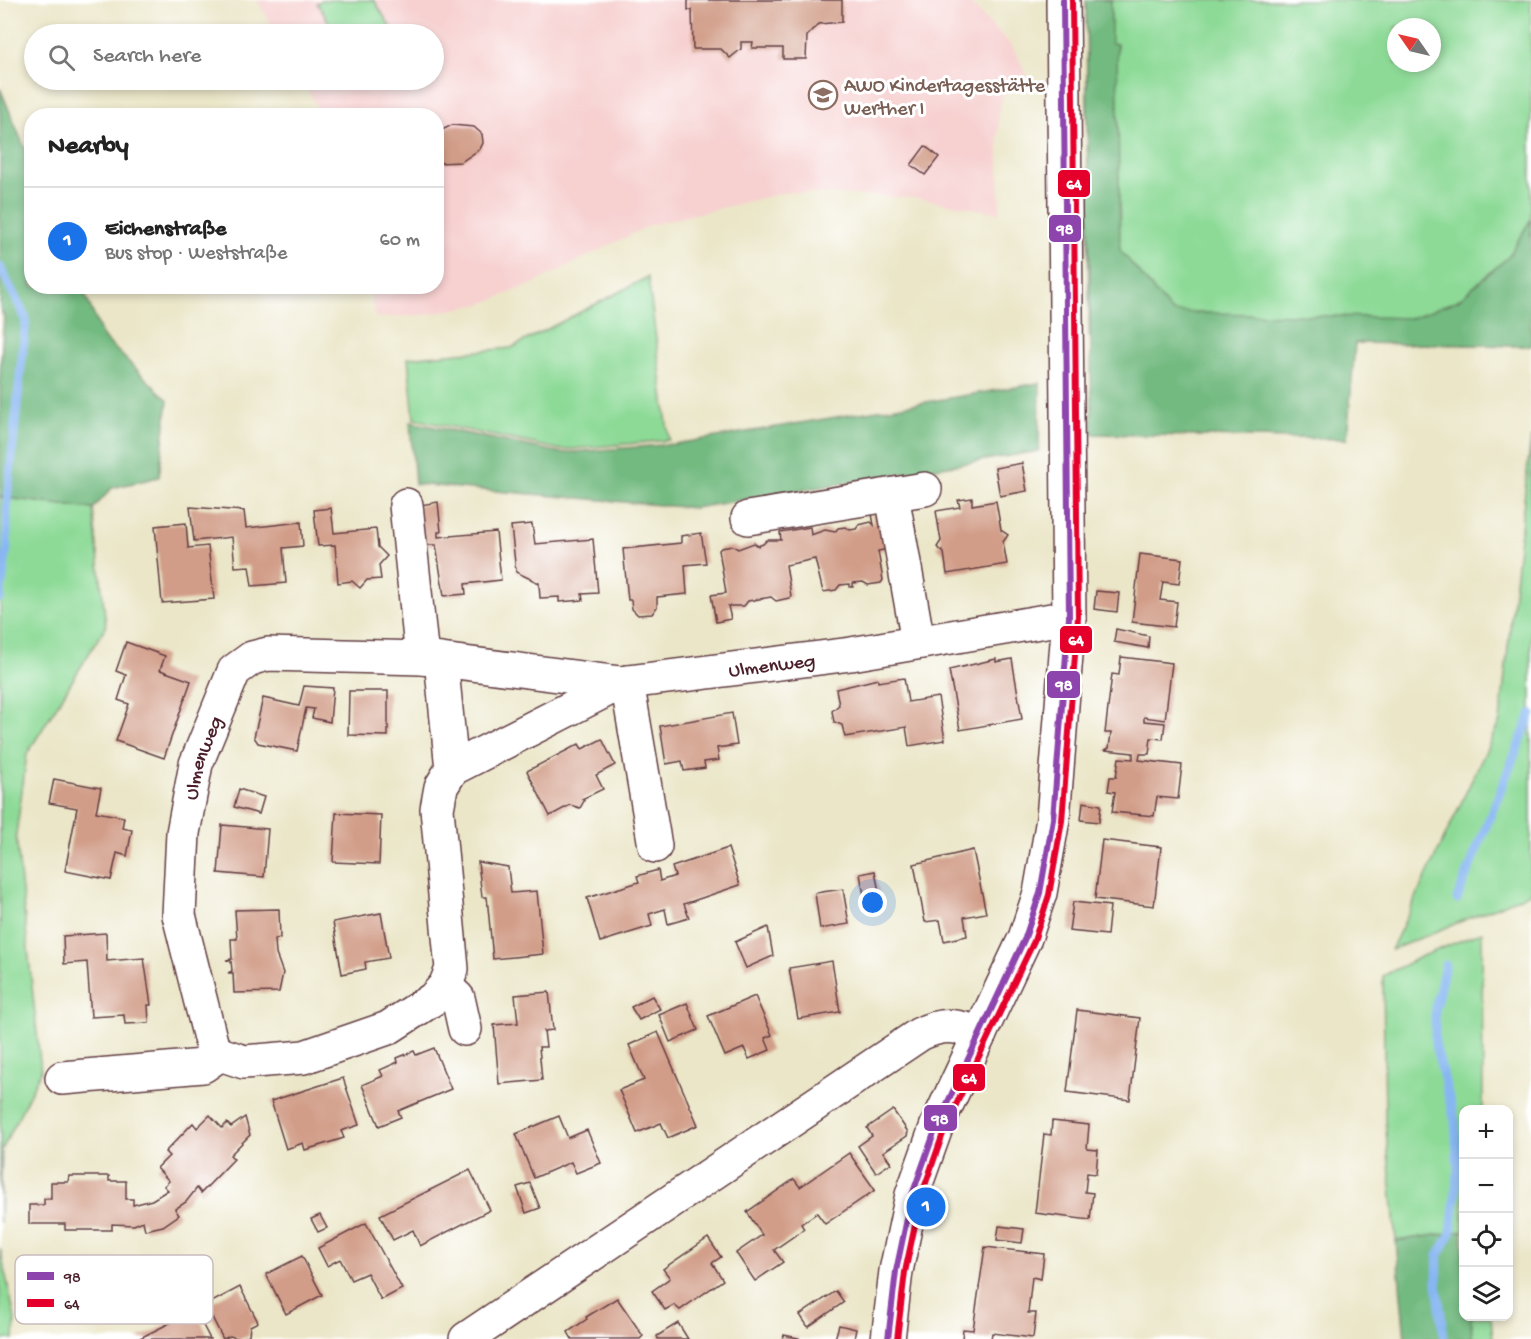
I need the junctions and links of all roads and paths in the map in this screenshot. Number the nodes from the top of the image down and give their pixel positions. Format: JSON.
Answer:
{"nodes":[{"id":1,"x":1063,"y":0,"type":"edge"},
{"id":2,"x":925,"y":489,"type":"dead end"},
{"id":3,"x":892,"y":495,"type":"junction"},
{"id":4,"x":406,"y":505,"type":"dead end"},
{"id":5,"x":748,"y":518,"type":"dead end"},
{"id":6,"x":1069,"y":617,"type":"junction"},
{"id":7,"x":918,"y":642,"type":"junction"},
{"id":8,"x":431,"y":659,"type":"junction"},
{"id":9,"x":624,"y":683,"type":"junction"},
{"id":10,"x":452,"y":769,"type":"junction"},
{"id":11,"x":655,"y":846,"type":"dead end"},
{"id":12,"x":445,"y":986,"type":"junction"},
{"id":13,"x":465,"y":1029,"type":"dead end"},
{"id":14,"x":980,"y":1034,"type":"junction"},
{"id":15,"x":220,"y":1054,"type":"junction"},
{"id":16,"x":62,"y":1078,"type":"dead end"},
{"id":17,"x":466,"y":1339,"type":"edge"},
{"id":18,"x":888,"y":1339,"type":"edge"}],
"edges":[{"from":1,"to":6,"type":"street"},
{"from":2,"to":3,"type":"street"},
{"from":3,"to":5,"type":"street"},
{"from":3,"to":7,"type":"street"},
{"from":4,"to":8,"type":"street"},
{"from":6,"to":7,"type":"street","name":"Ulmenweg"},
{"from":6,"to":14,"type":"street"},
{"from":7,"to":9,"type":"street","name":"Ulmenweg"},
{"from":8,"to":9,"type":"street","name":"Ulmenweg"},
{"from":8,"to":10,"type":"street"},
{"from":8,"to":15,"type":"street","name":"Ulmenweg"},
{"from":9,"to":10,"type":"street","name":"Ulmenweg"},
{"from":9,"to":11,"type":"street"},
{"from":10,"to":12,"type":"street"},
{"from":12,"to":13,"type":"street"},
{"from":12,"to":15,"type":"street"},
{"from":14,"to":17,"type":"street"},
{"from":14,"to":18,"type":"street"},
{"from":15,"to":16,"type":"street"}]}
